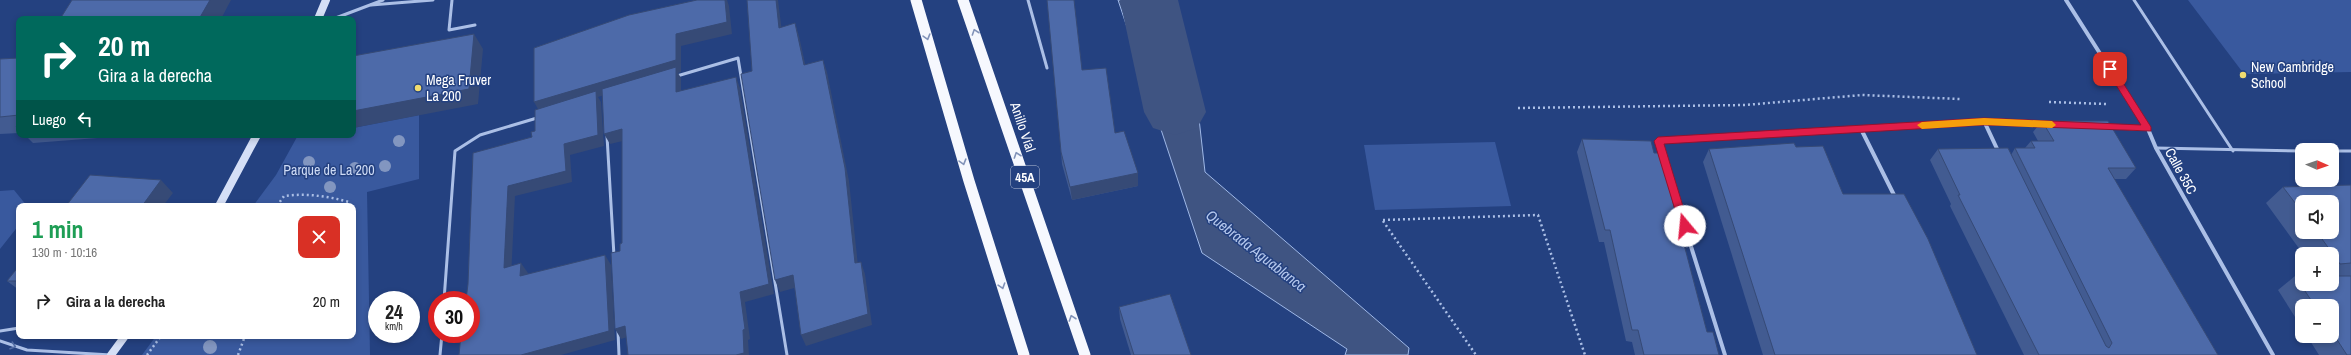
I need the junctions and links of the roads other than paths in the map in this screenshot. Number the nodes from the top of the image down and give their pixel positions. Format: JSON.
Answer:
{"nodes":[{"id":1,"x":326,"y":0,"type":"edge"},
{"id":2,"x":383,"y":0,"type":"edge"},
{"id":3,"x":433,"y":0,"type":"edge"},
{"id":4,"x":452,"y":0,"type":"edge"},
{"id":5,"x":916,"y":0,"type":"edge"},
{"id":6,"x":963,"y":0,"type":"edge"},
{"id":7,"x":1028,"y":0,"type":"edge"},
{"id":8,"x":2066,"y":0,"type":"edge"},
{"id":9,"x":2134,"y":0,"type":"edge"},
{"id":10,"x":371,"y":5,"type":"junction"},
{"id":11,"x":319,"y":16,"type":"edge"},
{"id":12,"x":341,"y":16,"type":"edge"},
{"id":13,"x":475,"y":25,"type":"dead end"},
{"id":14,"x":1047,"y":68,"type":"dead end"},
{"id":15,"x":671,"y":78,"type":"edge"},
{"id":16,"x":539,"y":118,"type":"edge"},
{"id":17,"x":1984,"y":122,"type":"junction"},
{"id":18,"x":2046,"y":124,"type":"edge"},
{"id":19,"x":2101,"y":127,"type":"edge"},
{"id":20,"x":606,"y":129,"type":"edge"},
{"id":21,"x":1861,"y":129,"type":"junction"},
{"id":22,"x":2148,"y":129,"type":"junction"},
{"id":23,"x":255,"y":138,"type":"edge"},
{"id":24,"x":2156,"y":148,"type":"junction"},
{"id":25,"x":2233,"y":151,"type":"junction"},
{"id":26,"x":2295,"y":151,"type":"edge"},
{"id":27,"x":2339,"y":151,"type":"edge"},
{"id":28,"x":2351,"y":151,"type":"edge"},
{"id":29,"x":2001,"y":157,"type":"edge"},
{"id":30,"x":1896,"y":200,"type":"edge"},
{"id":31,"x":221,"y":203,"type":"edge"},
{"id":32,"x":614,"y":262,"type":"edge"},
{"id":33,"x":445,"y":291,"type":"edge"},
{"id":34,"x":618,"y":324,"type":"edge"},
{"id":35,"x":16,"y":328,"type":"edge"},
{"id":36,"x":0,"y":331,"type":"edge"},
{"id":37,"x":123,"y":339,"type":"edge"},
{"id":38,"x":0,"y":342,"type":"edge"},
{"id":39,"x":441,"y":343,"type":"edge"},
{"id":40,"x":112,"y":355,"type":"edge"},
{"id":41,"x":440,"y":355,"type":"edge"},
{"id":42,"x":619,"y":355,"type":"edge"},
{"id":43,"x":787,"y":355,"type":"edge"},
{"id":44,"x":1024,"y":355,"type":"edge"},
{"id":45,"x":1085,"y":355,"type":"edge"},
{"id":46,"x":1725,"y":355,"type":"edge"},
{"id":47,"x":2273,"y":355,"type":"edge"}],
"edges":[{"from":1,"to":11,"type":"main road"},
{"from":2,"to":10,"type":"lane"},
{"from":3,"to":10,"type":"lane"},
{"from":4,"to":13,"type":"lane"},
{"from":5,"to":44,"type":"highway","one_way":true},
{"from":45,"to":6,"type":"highway","name":"Anillo Víal","number":"45A","one_way":true},
{"from":7,"to":14,"type":"lane"},
{"from":8,"to":22,"type":"street","name":"Calle 35C"},
{"from":9,"to":25,"type":"lane"},
{"from":10,"to":12,"type":"lane"},
{"from":15,"to":43,"type":"lane"},
{"from":16,"to":33,"type":"lane"},
{"from":17,"to":18,"type":"street"},
{"from":17,"to":21,"type":"street"},
{"from":17,"to":29,"type":"street"},
{"from":19,"to":22,"type":"street"},
{"from":20,"to":32,"type":"lane"},
{"from":21,"to":30,"type":"street"},
{"from":21,"to":46,"type":"street"},
{"from":22,"to":24,"type":"street","name":"Calle 35C"},
{"from":23,"to":31,"type":"main road"},
{"from":24,"to":25,"type":"lane"},
{"from":24,"to":47,"type":"street","name":"Calle 35C"},
{"from":25,"to":26,"type":"lane"},
{"from":27,"to":28,"type":"lane"},
{"from":34,"to":42,"type":"lane"},
{"from":35,"to":36,"type":"lane"},
{"from":37,"to":40,"type":"main road"},
{"from":38,"to":40,"type":"lane","one_way":true},
{"from":39,"to":41,"type":"lane"}]}
